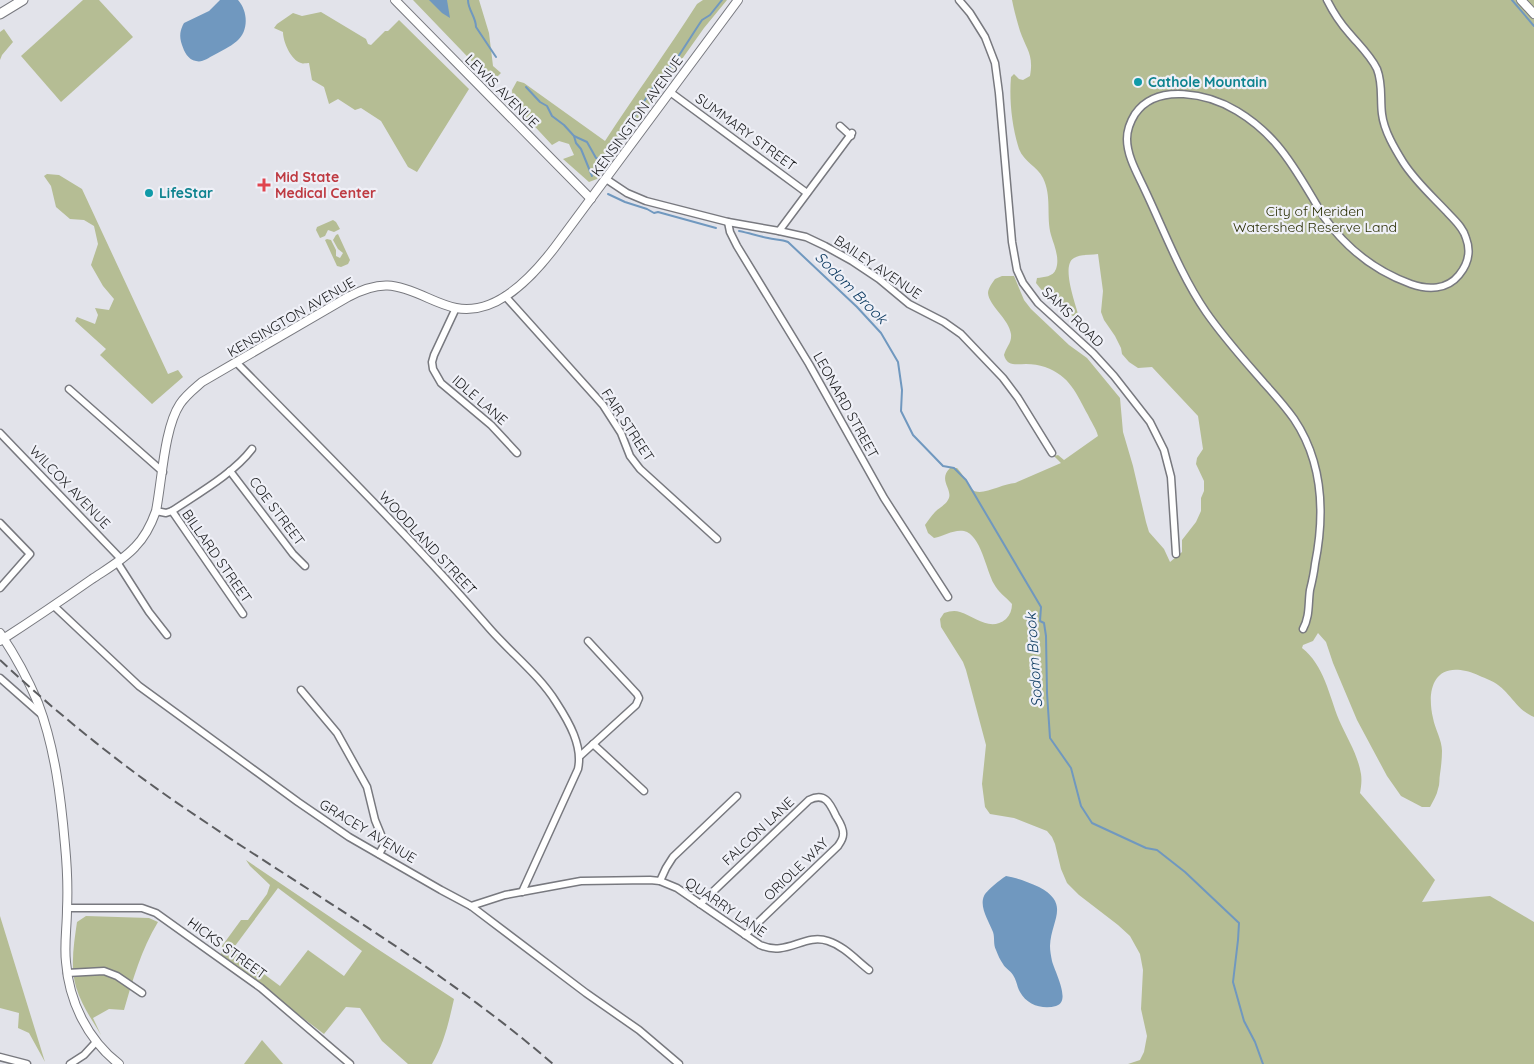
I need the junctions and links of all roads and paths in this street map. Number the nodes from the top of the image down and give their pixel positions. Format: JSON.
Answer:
{"nodes":[{"id":1,"x":23,"y":0,"type":"edge"},
{"id":2,"x":395,"y":0,"type":"edge"},
{"id":3,"x":738,"y":0,"type":"edge"},
{"id":4,"x":959,"y":0,"type":"edge"},
{"id":5,"x":1327,"y":0,"type":"edge"},
{"id":6,"x":1521,"y":0,"type":"edge"},
{"id":7,"x":0,"y":14,"type":"edge"},
{"id":8,"x":1534,"y":14,"type":"edge"},
{"id":9,"x":670,"y":92,"type":"junction"},
{"id":10,"x":840,"y":126,"type":"dead end"},
{"id":11,"x":606,"y":179,"type":"junction"},
{"id":12,"x":807,"y":193,"type":"junction"},
{"id":13,"x":591,"y":199,"type":"junction"},
{"id":14,"x":728,"y":222,"type":"junction"},
{"id":15,"x":779,"y":231,"type":"junction"},
{"id":16,"x":505,"y":296,"type":"junction"},
{"id":17,"x":456,"y":308,"type":"junction"},
{"id":18,"x":236,"y":362,"type":"junction"},
{"id":19,"x":69,"y":388,"type":"dead end"},
{"id":20,"x":0,"y":433,"type":"edge"},
{"id":21,"x":252,"y":450,"type":"dead end"},
{"id":22,"x":517,"y":453,"type":"dead end"},
{"id":23,"x":1052,"y":453,"type":"dead end"},
{"id":24,"x":230,"y":471,"type":"junction"},
{"id":25,"x":163,"y":472,"type":"junction"},
{"id":26,"x":156,"y":511,"type":"junction"},
{"id":27,"x":172,"y":511,"type":"junction"},
{"id":28,"x":0,"y":523,"type":"edge"},
{"id":29,"x":717,"y":539,"type":"dead end"},
{"id":30,"x":1176,"y":554,"type":"dead end"},
{"id":31,"x":119,"y":561,"type":"junction"},
{"id":32,"x":305,"y":566,"type":"dead end"},
{"id":33,"x":0,"y":588,"type":"edge"},
{"id":34,"x":948,"y":597,"type":"dead end"},
{"id":35,"x":54,"y":606,"type":"junction"},
{"id":36,"x":243,"y":614,"type":"dead end"},
{"id":37,"x":1303,"y":629,"type":"dead end"},
{"id":38,"x":167,"y":636,"type":"dead end"},
{"id":39,"x":1,"y":638,"type":"edge"},
{"id":40,"x":588,"y":641,"type":"dead end"},
{"id":41,"x":0,"y":678,"type":"edge"},
{"id":42,"x":301,"y":690,"type":"dead end"},
{"id":43,"x":42,"y":715,"type":"junction"},
{"id":44,"x":593,"y":744,"type":"junction"},
{"id":45,"x":580,"y":756,"type":"junction"},
{"id":46,"x":644,"y":790,"type":"dead end"},
{"id":47,"x":737,"y":796,"type":"dead end"},
{"id":48,"x":835,"y":812,"type":"joint"},
{"id":49,"x":379,"y":854,"type":"junction"},
{"id":50,"x":660,"y":881,"type":"junction"},
{"id":51,"x":522,"y":892,"type":"junction"},
{"id":52,"x":700,"y":904,"type":"junction"},
{"id":53,"x":471,"y":906,"type":"junction"},
{"id":54,"x":67,"y":908,"type":"junction"},
{"id":55,"x":745,"y":935,"type":"junction"},
{"id":56,"x":869,"y":970,"type":"dead end"},
{"id":57,"x":67,"y":973,"type":"junction"},
{"id":58,"x":142,"y":993,"type":"dead end"},
{"id":59,"x":96,"y":1042,"type":"junction"},
{"id":60,"x":0,"y":1057,"type":"edge"},
{"id":61,"x":27,"y":1064,"type":"edge"},
{"id":62,"x":70,"y":1064,"type":"edge"},
{"id":63,"x":119,"y":1064,"type":"edge"},
{"id":64,"x":350,"y":1064,"type":"edge"},
{"id":65,"x":679,"y":1064,"type":"edge"}],
"edges":[{"from":1,"to":7,"type":"highway"},
{"from":2,"to":13,"type":"main road","name":"LEWIS AVENUE"},
{"from":3,"to":9,"type":"main road","name":"KENSINGTON AVENUE"},
{"from":4,"to":30,"type":"street","name":"SAMS ROAD"},
{"from":5,"to":37,"type":"street"},
{"from":6,"to":8,"type":"main road"},
{"from":9,"to":11,"type":"main road","name":"KENSINGTON AVENUE"},
{"from":9,"to":12,"type":"street","name":"SUMMARY STREET"},
{"from":10,"to":12,"type":"street"},
{"from":11,"to":13,"type":"main road","name":"KENSINGTON AVENUE"},
{"from":11,"to":14,"type":"street","name":"BAILEY AVENUE"},
{"from":12,"to":15,"type":"street"},
{"from":13,"to":16,"type":"main road","name":"KENSINGTON AVENUE"},
{"from":14,"to":15,"type":"street","name":"BAILEY AVENUE"},
{"from":14,"to":34,"type":"street","name":"LEONARD STREET"},
{"from":15,"to":23,"type":"street","name":"BAILEY AVENUE"},
{"from":16,"to":17,"type":"main road","name":"KENSINGTON AVENUE"},
{"from":16,"to":29,"type":"street","name":"FAIR STREET"},
{"from":17,"to":18,"type":"main road","name":"KENSINGTON AVENUE"},
{"from":17,"to":22,"type":"street","name":"IDLE LANE"},
{"from":18,"to":25,"type":"main road","name":"KENSINGTON AVENUE"},
{"from":18,"to":45,"type":"street","name":"WOODLAND STREET"},
{"from":19,"to":25,"type":"street"},
{"from":20,"to":31,"type":"street","name":"WILCOX AVENUE"},
{"from":21,"to":24,"type":"street"},
{"from":24,"to":27,"type":"street"},
{"from":24,"to":32,"type":"street","name":"COE STREET"},
{"from":25,"to":26,"type":"main road","name":"KENSINGTON AVENUE"},
{"from":26,"to":27,"type":"street"},
{"from":26,"to":31,"type":"main road","name":"KENSINGTON AVENUE"},
{"from":27,"to":36,"type":"street","name":"BILLARD STREET"},
{"from":28,"to":33,"type":"street"},
{"from":31,"to":35,"type":"main road","name":"KENSINGTON AVENUE"},
{"from":31,"to":38,"type":"street","name":"WILCOX AVENUE"},
{"from":35,"to":39,"type":"main road","name":"KENSINGTON AVENUE"},
{"from":35,"to":49,"type":"street","name":"GRACEY AVENUE"},
{"from":39,"to":43,"type":"main road"},
{"from":40,"to":44,"type":"street"},
{"from":41,"to":43,"type":"street"},
{"from":42,"to":49,"type":"street"},
{"from":43,"to":54,"type":"main road"},
{"from":44,"to":45,"type":"street"},
{"from":44,"to":46,"type":"street"},
{"from":45,"to":51,"type":"street"},
{"from":47,"to":50,"type":"street"},
{"from":48,"to":52,"type":"street","name":"FALCON LANE"},
{"from":48,"to":55,"type":"street","name":"ORIOLE WAY"},
{"from":49,"to":53,"type":"street","name":"GRACEY AVENUE"},
{"from":50,"to":51,"type":"street","name":"QUARRY LANE"},
{"from":50,"to":52,"type":"street","name":"QUARRY LANE"},
{"from":51,"to":53,"type":"street","name":"QUARRY LANE"},
{"from":52,"to":55,"type":"street","name":"QUARRY LANE"},
{"from":53,"to":65,"type":"street","name":"GRACEY AVENUE"},
{"from":54,"to":57,"type":"main road"},
{"from":54,"to":64,"type":"street","name":"HICKS STREET"},
{"from":55,"to":56,"type":"street","name":"QUARRY LANE"},
{"from":57,"to":58,"type":"street"},
{"from":57,"to":59,"type":"main road"},
{"from":59,"to":62,"type":"street"},
{"from":59,"to":63,"type":"main road"},
{"from":60,"to":61,"type":"street"}]}
